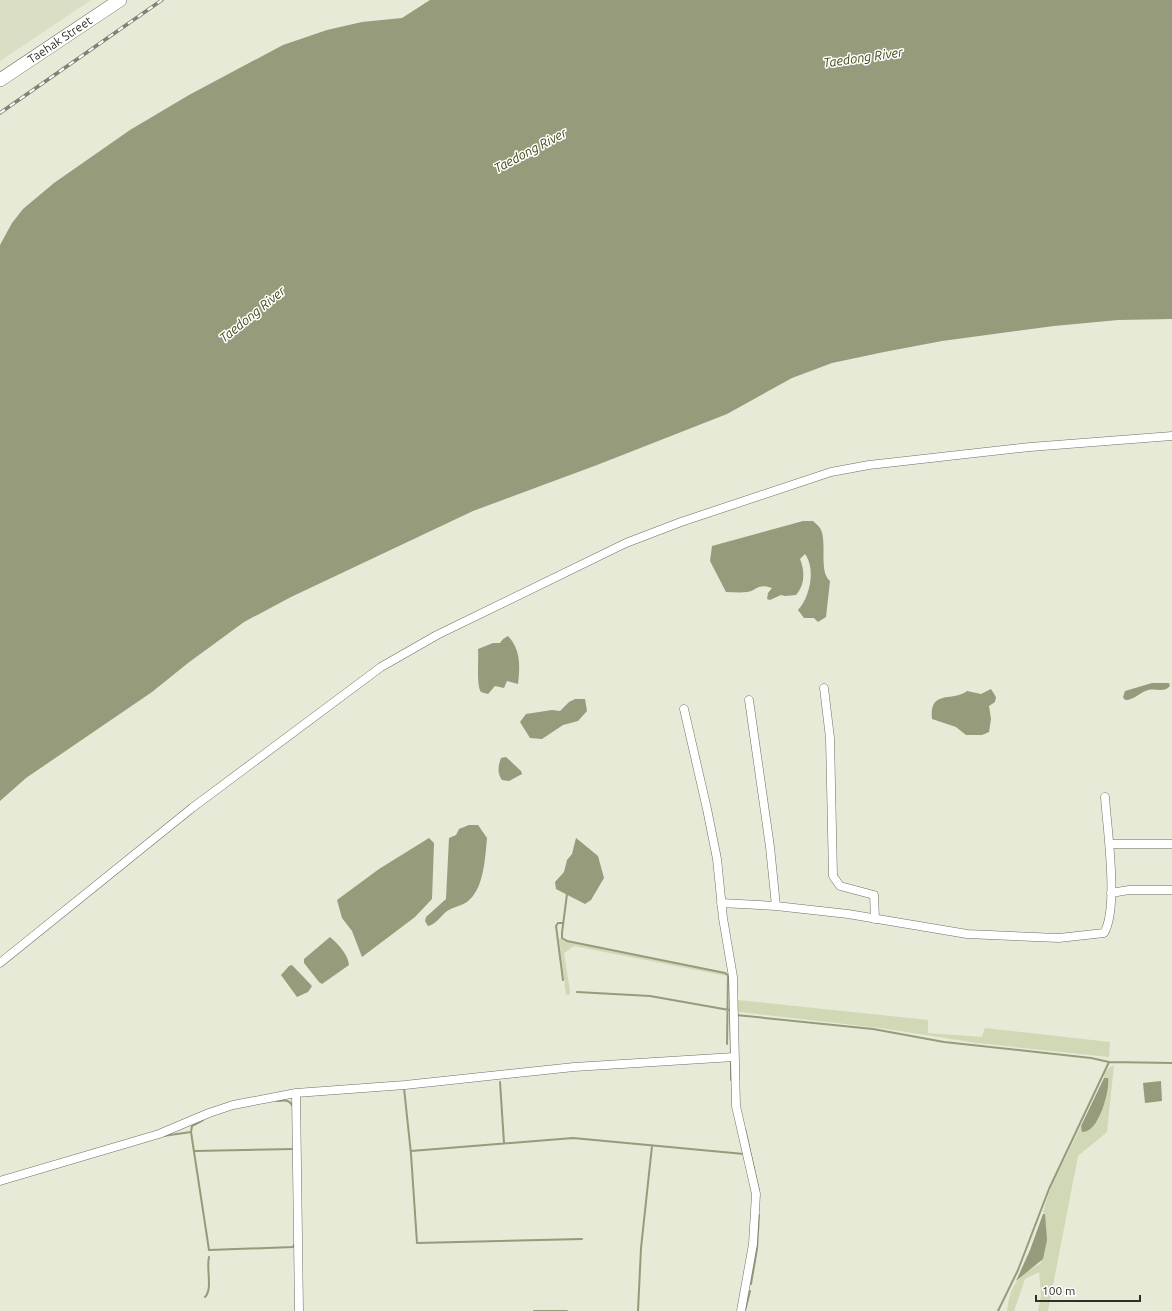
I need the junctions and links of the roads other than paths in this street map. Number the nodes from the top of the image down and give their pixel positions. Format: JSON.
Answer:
{"nodes":[{"id":1,"x":120,"y":0,"type":"edge"},
{"id":2,"x":0,"y":80,"type":"edge"},
{"id":3,"x":1172,"y":436,"type":"edge"},
{"id":4,"x":824,"y":688,"type":"dead end"},
{"id":5,"x":750,"y":700,"type":"dead end"},
{"id":6,"x":684,"y":709,"type":"dead end"},
{"id":7,"x":1105,"y":796,"type":"dead end"},
{"id":8,"x":1110,"y":844,"type":"junction"},
{"id":9,"x":1172,"y":844,"type":"edge"},
{"id":10,"x":1172,"y":890,"type":"edge"},
{"id":11,"x":1111,"y":893,"type":"junction"},
{"id":12,"x":721,"y":903,"type":"junction"},
{"id":13,"x":776,"y":906,"type":"junction"},
{"id":14,"x":875,"y":918,"type":"junction"},
{"id":15,"x":0,"y":963,"type":"edge"},
{"id":16,"x":734,"y":1057,"type":"junction"},
{"id":17,"x":296,"y":1093,"type":"junction"},
{"id":18,"x":0,"y":1181,"type":"edge"},
{"id":19,"x":299,"y":1311,"type":"edge"},
{"id":20,"x":741,"y":1311,"type":"edge"}],
"edges":[{"from":1,"to":2,"type":"main road","name":"Taehak Street"},
{"from":3,"to":15,"type":"street"},
{"from":4,"to":14,"type":"street"},
{"from":5,"to":13,"type":"street"},
{"from":6,"to":12,"type":"street"},
{"from":7,"to":8,"type":"street"},
{"from":8,"to":9,"type":"street"},
{"from":8,"to":11,"type":"street"},
{"from":10,"to":11,"type":"street"},
{"from":11,"to":14,"type":"street"},
{"from":12,"to":13,"type":"street"},
{"from":12,"to":16,"type":"street"},
{"from":13,"to":14,"type":"street"},
{"from":16,"to":17,"type":"street"},
{"from":16,"to":20,"type":"street"},
{"from":17,"to":18,"type":"street"},
{"from":17,"to":19,"type":"street"}]}
